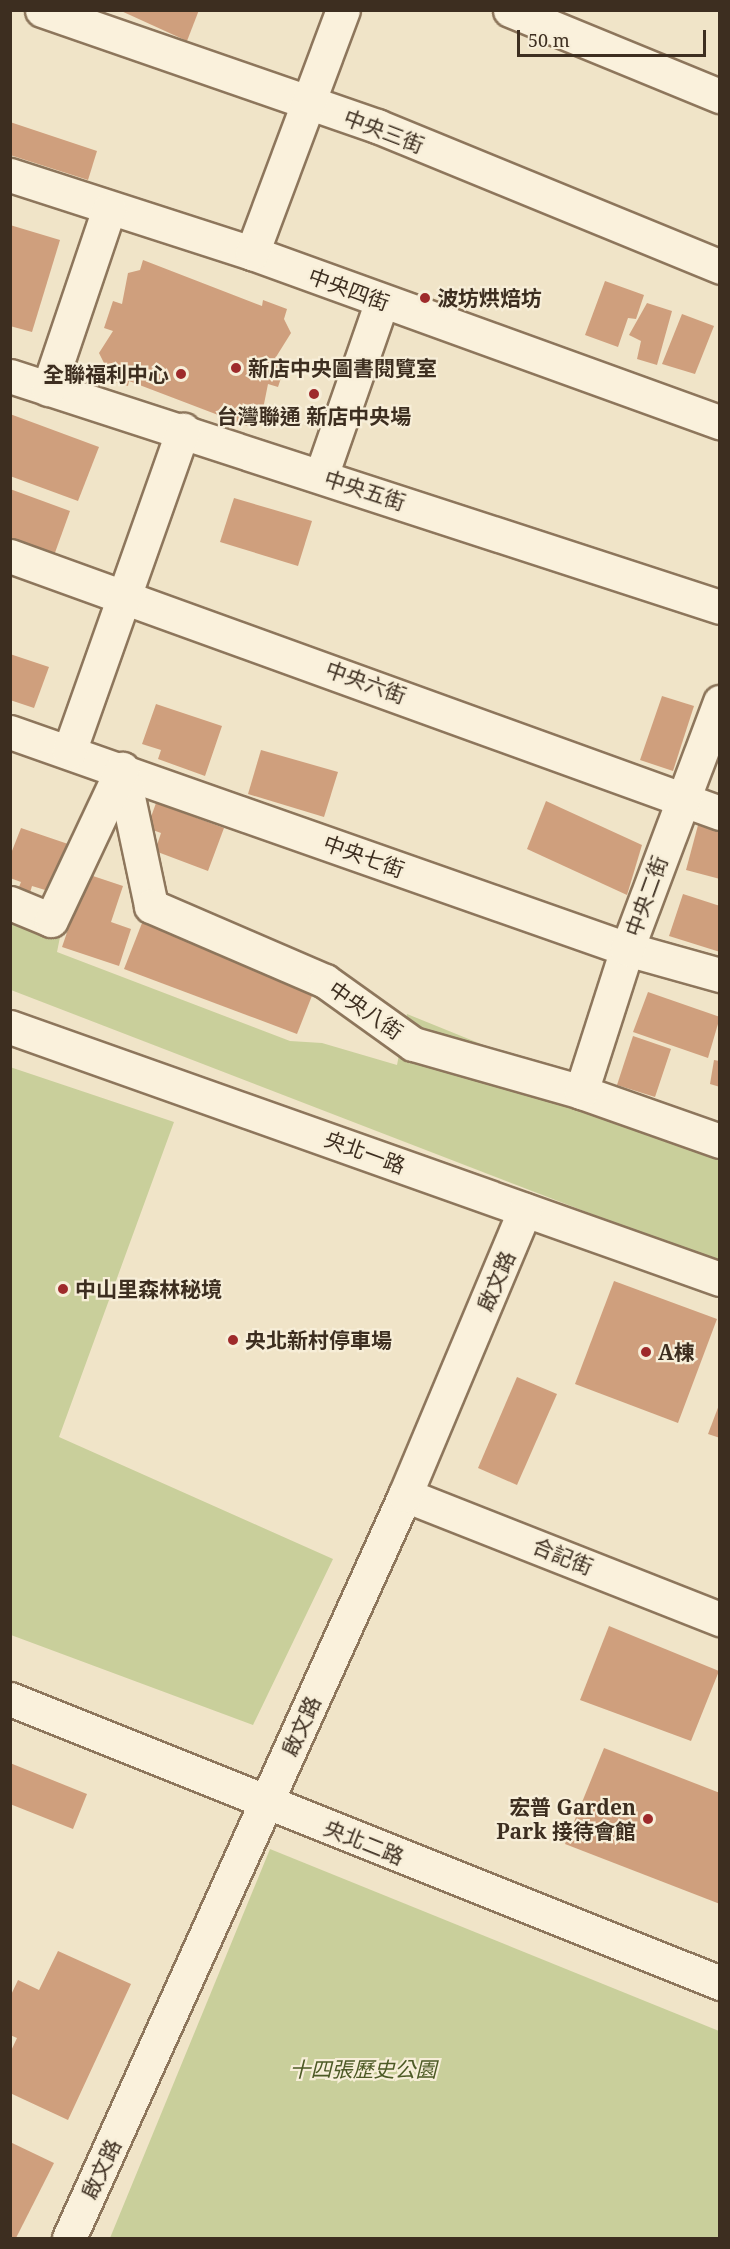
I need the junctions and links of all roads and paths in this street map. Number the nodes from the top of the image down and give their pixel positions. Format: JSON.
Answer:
{"nodes":[{"id":1,"x":42,"y":10,"type":"edge"},
{"id":2,"x":343,"y":10,"type":"edge"},
{"id":3,"x":510,"y":10,"type":"edge"},
{"id":4,"x":720,"y":96,"type":"edge"},
{"id":5,"x":308,"y":103,"type":"junction"},
{"id":6,"x":10,"y":175,"type":"edge"},
{"id":7,"x":109,"y":209,"type":"junction"},
{"id":8,"x":252,"y":253,"type":"junction"},
{"id":9,"x":720,"y":267,"type":"edge"},
{"id":10,"x":382,"y":301,"type":"junction"},
{"id":11,"x":10,"y":376,"type":"edge"},
{"id":12,"x":48,"y":389,"type":"junction"},
{"id":13,"x":720,"y":422,"type":"edge"},
{"id":14,"x":183,"y":430,"type":"junction"},
{"id":15,"x":321,"y":476,"type":"junction"},
{"id":16,"x":10,"y":556,"type":"edge"},
{"id":17,"x":128,"y":594,"type":"junction"},
{"id":18,"x":720,"y":607,"type":"edge"},
{"id":19,"x":720,"y":702,"type":"edge"},
{"id":20,"x":10,"y":732,"type":"edge"},
{"id":21,"x":69,"y":752,"type":"junction"},
{"id":22,"x":122,"y":769,"type":"junction"},
{"id":23,"x":682,"y":800,"type":"junction"},
{"id":24,"x":720,"y":813,"type":"edge"},
{"id":25,"x":10,"y":903,"type":"edge"},
{"id":26,"x":627,"y":949,"type":"junction"},
{"id":27,"x":720,"y":975,"type":"edge"},
{"id":28,"x":10,"y":1027,"type":"edge"},
{"id":29,"x":581,"y":1092,"type":"junction"},
{"id":30,"x":720,"y":1141,"type":"edge"},
{"id":31,"x":525,"y":1210,"type":"junction"},
{"id":32,"x":720,"y":1279,"type":"edge"},
{"id":33,"x":405,"y":1495,"type":"junction"},
{"id":34,"x":720,"y":1619,"type":"edge"},
{"id":35,"x":10,"y":1699,"type":"edge"},
{"id":36,"x":266,"y":1803,"type":"junction"},
{"id":37,"x":720,"y":1983,"type":"edge"},
{"id":38,"x":69,"y":2238,"type":"edge"}],
"edges":[{"from":1,"to":5,"type":"street","name":"中央三街"},
{"from":2,"to":5,"type":"street"},
{"from":3,"to":4,"type":"street"},
{"from":5,"to":8,"type":"street"},
{"from":5,"to":9,"type":"street","name":"中央三街"},
{"from":6,"to":7,"type":"street","name":"中央四街"},
{"from":7,"to":8,"type":"street","name":"中央四街"},
{"from":7,"to":12,"type":"street"},
{"from":8,"to":10,"type":"street","name":"中央四街"},
{"from":10,"to":13,"type":"street","name":"中央四街"},
{"from":10,"to":15,"type":"street"},
{"from":11,"to":12,"type":"street","name":"中央五街"},
{"from":12,"to":14,"type":"street","name":"中央五街"},
{"from":14,"to":15,"type":"street","name":"中央五街"},
{"from":14,"to":17,"type":"street"},
{"from":15,"to":18,"type":"street","name":"中央五街"},
{"from":16,"to":17,"type":"street","name":"中央六街"},
{"from":17,"to":21,"type":"street"},
{"from":17,"to":23,"type":"street","name":"中央六街"},
{"from":19,"to":23,"type":"street","name":"中央二街"},
{"from":20,"to":21,"type":"street","name":"中央七街"},
{"from":21,"to":22,"type":"street","name":"中央七街"},
{"from":22,"to":25,"type":"street"},
{"from":22,"to":26,"type":"street","name":"中央七街"},
{"from":22,"to":29,"type":"street","name":"中央八街"},
{"from":23,"to":24,"type":"street","name":"中央六街"},
{"from":23,"to":26,"type":"street","name":"中央二街"},
{"from":26,"to":27,"type":"street","name":"中央七街"},
{"from":26,"to":29,"type":"street","name":"中央二街"},
{"from":28,"to":31,"type":"street","name":"央北一路"},
{"from":29,"to":30,"type":"street","name":"中央八街"},
{"from":31,"to":32,"type":"street","name":"央北一路"},
{"from":31,"to":33,"type":"street","name":"啟文路"},
{"from":33,"to":34,"type":"street","name":"合記街"},
{"from":33,"to":36,"type":"street","name":"啟文路"},
{"from":35,"to":36,"type":"street","name":"央北二路"},
{"from":36,"to":37,"type":"street","name":"央北二路"},
{"from":36,"to":38,"type":"street","name":"啟文路"}]}
